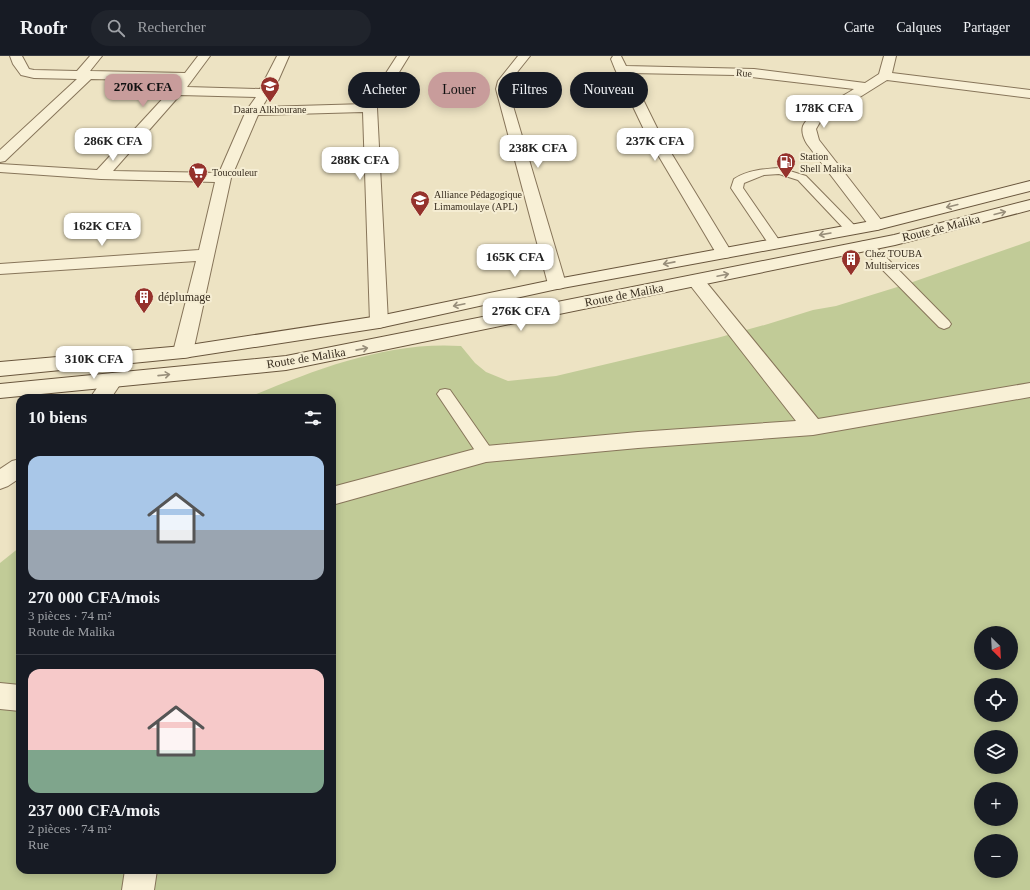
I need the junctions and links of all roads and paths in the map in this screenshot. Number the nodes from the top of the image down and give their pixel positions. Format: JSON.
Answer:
{"nodes":[{"id":1,"x":16,"y":56,"type":"edge"},
{"id":2,"x":96,"y":56,"type":"edge"},
{"id":3,"x":204,"y":56,"type":"edge"},
{"id":4,"x":283,"y":56,"type":"edge"},
{"id":5,"x":403,"y":56,"type":"edge"},
{"id":6,"x":520,"y":56,"type":"edge"},
{"id":7,"x":524,"y":56,"type":"edge"},
{"id":8,"x":615,"y":56,"type":"edge"},
{"id":9,"x":890,"y":56,"type":"edge"},
{"id":10,"x":621,"y":69,"type":"junction"},
{"id":11,"x":393,"y":72,"type":"edge"},
{"id":12,"x":85,"y":75,"type":"junction"},
{"id":13,"x":188,"y":76,"type":"junction"},
{"id":14,"x":885,"y":76,"type":"junction"},
{"id":15,"x":866,"y":87,"type":"junction"},
{"id":16,"x":176,"y":91,"type":"junction"},
{"id":17,"x":265,"y":93,"type":"junction"},
{"id":18,"x":1030,"y":94,"type":"edge"},
{"id":19,"x":370,"y":108,"type":"joint"},
{"id":20,"x":253,"y":111,"type":"junction"},
{"id":21,"x":0,"y":158,"type":"edge"},
{"id":22,"x":0,"y":168,"type":"edge"},
{"id":23,"x":101,"y":175,"type":"junction"},
{"id":24,"x":224,"y":178,"type":"junction"},
{"id":25,"x":1030,"y":186,"type":"edge"},
{"id":26,"x":1030,"y":205,"type":"edge"},
{"id":27,"x":877,"y":225,"type":"junction"},
{"id":28,"x":852,"y":230,"type":"junction"},
{"id":29,"x":775,"y":243,"type":"junction"},
{"id":30,"x":866,"y":245,"type":"junction"},
{"id":31,"x":724,"y":253,"type":"junction"},
{"id":32,"x":206,"y":255,"type":"junction"},
{"id":33,"x":0,"y":269,"type":"edge"},
{"id":34,"x":696,"y":281,"type":"junction"},
{"id":35,"x":557,"y":284,"type":"junction"},
{"id":36,"x":379,"y":322,"type":"junction"},
{"id":37,"x":944,"y":324,"type":"dead end"},
{"id":38,"x":183,"y":352,"type":"junction"},
{"id":39,"x":0,"y":369,"type":"edge"},
{"id":40,"x":113,"y":380,"type":"junction"},
{"id":41,"x":1030,"y":390,"type":"edge"},
{"id":42,"x":0,"y":391,"type":"edge"},
{"id":43,"x":103,"y":394,"type":"edge"},
{"id":44,"x":444,"y":394,"type":"dead end"},
{"id":45,"x":813,"y":427,"type":"junction"},
{"id":46,"x":486,"y":454,"type":"junction"},
{"id":47,"x":16,"y":470,"type":"edge"},
{"id":48,"x":0,"y":480,"type":"edge"},
{"id":49,"x":336,"y":495,"type":"edge"},
{"id":50,"x":0,"y":696,"type":"edge"},
{"id":51,"x":16,"y":698,"type":"edge"},
{"id":52,"x":140,"y":874,"type":"edge"},
{"id":53,"x":138,"y":890,"type":"edge"}],
"edges":[{"from":1,"to":12,"type":"street"},
{"from":2,"to":12,"type":"street"},
{"from":3,"to":13,"type":"street"},
{"from":4,"to":17,"type":"street"},
{"from":5,"to":11,"type":"street"},
{"from":6,"to":7,"type":"street"},
{"from":7,"to":35,"type":"street"},
{"from":8,"to":10,"type":"street"},
{"from":9,"to":14,"type":"street"},
{"from":10,"to":15,"type":"street","name":"Rue"},
{"from":10,"to":31,"type":"street"},
{"from":12,"to":13,"type":"street"},
{"from":12,"to":21,"type":"street"},
{"from":13,"to":16,"type":"street"},
{"from":14,"to":15,"type":"street"},
{"from":14,"to":18,"type":"street"},
{"from":15,"to":27,"type":"street"},
{"from":16,"to":17,"type":"street"},
{"from":16,"to":23,"type":"street"},
{"from":17,"to":20,"type":"street"},
{"from":19,"to":20,"type":"street"},
{"from":19,"to":36,"type":"street"},
{"from":20,"to":24,"type":"street"},
{"from":22,"to":23,"type":"street"},
{"from":23,"to":24,"type":"street"},
{"from":24,"to":32,"type":"street"},
{"from":25,"to":27,"type":"street","name":"Route de Malika","one_way":true},
{"from":30,"to":26,"type":"street","name":"Route de Malika","one_way":true},
{"from":27,"to":28,"type":"street","name":"Route de Malika"},
{"from":28,"to":29,"type":"street","name":"Route de Malika","one_way":true},
{"from":28,"to":29,"type":"lane"},
{"from":29,"to":31,"type":"street","name":"Route de Malika"},
{"from":34,"to":30,"type":"street","name":"Route de Malika","one_way":true},
{"from":30,"to":37,"type":"lane"},
{"from":31,"to":35,"type":"street","name":"Route de Malika","one_way":true},
{"from":32,"to":33,"type":"street"},
{"from":32,"to":38,"type":"street"},
{"from":40,"to":34,"type":"street","name":"Route de Malika","one_way":true},
{"from":34,"to":45,"type":"street"},
{"from":35,"to":36,"type":"street","name":"Route de Malika","one_way":true},
{"from":36,"to":38,"type":"street","name":"Route de Malika"},
{"from":38,"to":39,"type":"street","name":"Route de Malika"},
{"from":40,"to":42,"type":"street","name":"Route de Malika"},
{"from":40,"to":43,"type":"street"},
{"from":41,"to":45,"type":"street"},
{"from":44,"to":46,"type":"lane"},
{"from":45,"to":46,"type":"street"},
{"from":46,"to":49,"type":"street"},
{"from":47,"to":48,"type":"street"},
{"from":50,"to":51,"type":"street"},
{"from":52,"to":53,"type":"street"}]}
